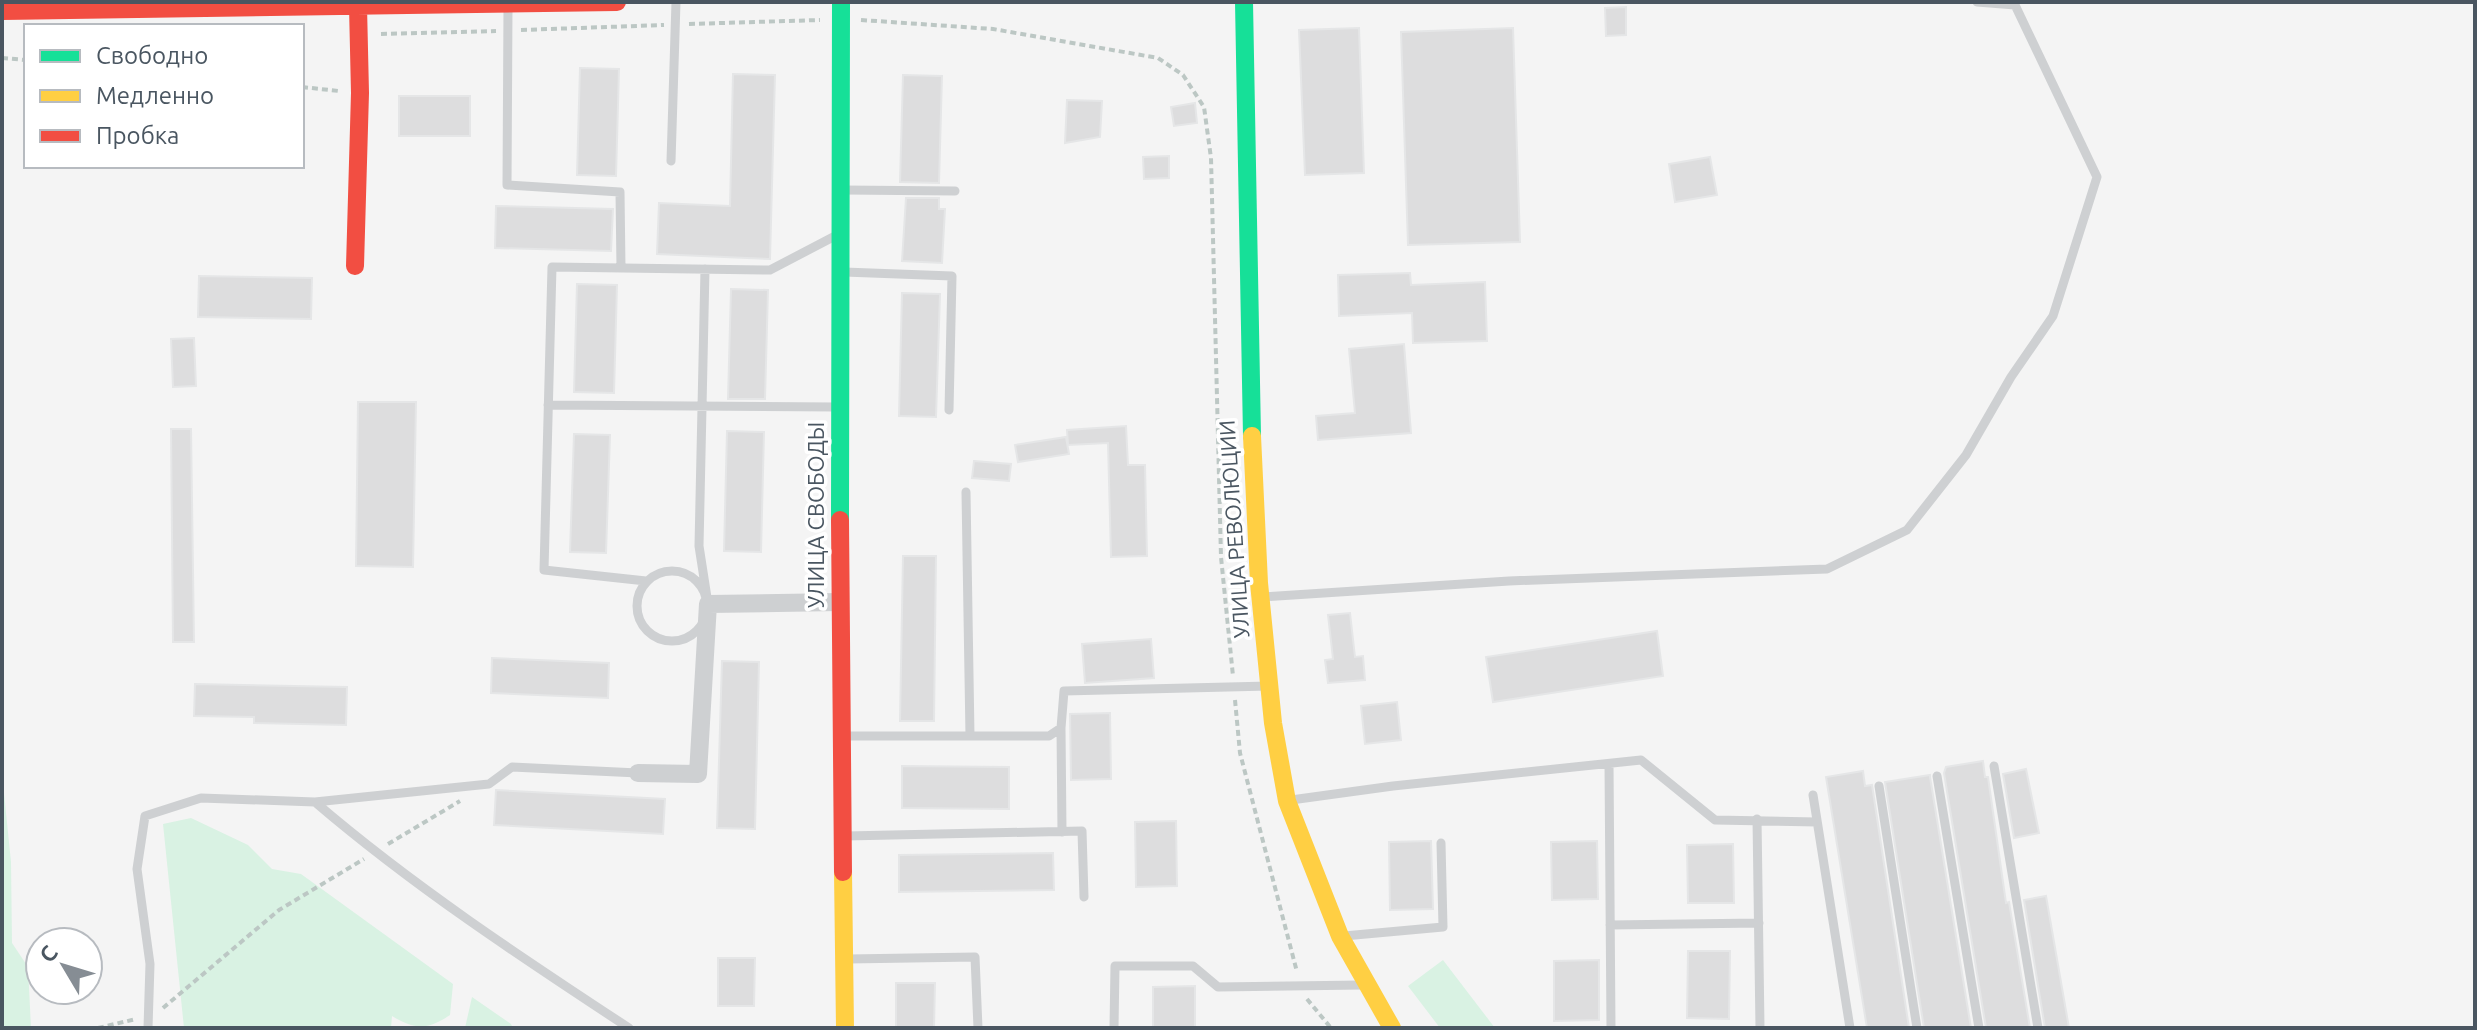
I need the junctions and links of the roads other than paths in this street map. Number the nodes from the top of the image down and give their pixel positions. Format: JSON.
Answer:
{"nodes":[{"id":1,"x":617,"y":2,"type":"edge"},
{"id":2,"x":676,"y":2,"type":"edge"},
{"id":3,"x":1244,"y":2,"type":"edge"},
{"id":4,"x":1977,"y":2,"type":"edge"},
{"id":5,"x":508,"y":4,"type":"edge"},
{"id":6,"x":358,"y":6,"type":"junction"},
{"id":7,"x":2,"y":11,"type":"edge"},
{"id":8,"x":841,"y":11,"type":"edge"},
{"id":9,"x":671,"y":161,"type":"dead end"},
{"id":10,"x":841,"y":190,"type":"junction"},
{"id":11,"x":955,"y":191,"type":"dead end"},
{"id":12,"x":840,"y":234,"type":"junction"},
{"id":13,"x":355,"y":266,"type":"dead end"},
{"id":14,"x":621,"y":268,"type":"junction"},
{"id":15,"x":705,"y":269,"type":"junction"},
{"id":16,"x":840,"y":272,"type":"junction"},
{"id":17,"x":548,"y":405,"type":"junction"},
{"id":18,"x":702,"y":406,"type":"junction"},
{"id":19,"x":840,"y":407,"type":"junction"},
{"id":20,"x":949,"y":410,"type":"dead end"},
{"id":21,"x":966,"y":492,"type":"dead end"},
{"id":22,"x":646,"y":581,"type":"junction"},
{"id":23,"x":1261,"y":597,"type":"junction"},
{"id":24,"x":840,"y":602,"type":"junction"},
{"id":25,"x":708,"y":604,"type":"junction"},
{"id":26,"x":1270,"y":686,"type":"junction"},
{"id":27,"x":1061,"y":728,"type":"junction"},
{"id":28,"x":841,"y":736,"type":"junction"},
{"id":29,"x":970,"y":736,"type":"junction"},
{"id":30,"x":1609,"y":764,"type":"junction"},
{"id":31,"x":1994,"y":766,"type":"dead end"},
{"id":32,"x":638,"y":773,"type":"joint"},
{"id":33,"x":1937,"y":776,"type":"dead end"},
{"id":34,"x":1879,"y":786,"type":"dead end"},
{"id":35,"x":1813,"y":795,"type":"dead end"},
{"id":36,"x":1287,"y":801,"type":"junction"},
{"id":37,"x":315,"y":802,"type":"junction"},
{"id":38,"x":1757,"y":819,"type":"junction"},
{"id":39,"x":1817,"y":822,"type":"junction"},
{"id":40,"x":1062,"y":832,"type":"junction"},
{"id":41,"x":842,"y":837,"type":"junction"},
{"id":42,"x":1441,"y":843,"type":"dead end"},
{"id":43,"x":1084,"y":897,"type":"dead end"},
{"id":44,"x":1759,"y":923,"type":"junction"},
{"id":45,"x":1610,"y":925,"type":"junction"},
{"id":46,"x":1340,"y":936,"type":"junction"},
{"id":47,"x":844,"y":959,"type":"junction"},
{"id":48,"x":1368,"y":985,"type":"junction"},
{"id":49,"x":148,"y":1028,"type":"edge"},
{"id":50,"x":629,"y":1028,"type":"edge"},
{"id":51,"x":845,"y":1028,"type":"edge"},
{"id":52,"x":978,"y":1028,"type":"edge"},
{"id":53,"x":1114,"y":1028,"type":"edge"},
{"id":54,"x":1392,"y":1028,"type":"edge"},
{"id":55,"x":1611,"y":1028,"type":"edge"},
{"id":56,"x":1760,"y":1028,"type":"edge"},
{"id":57,"x":1850,"y":1028,"type":"edge"},
{"id":58,"x":1917,"y":1028,"type":"edge"},
{"id":59,"x":1979,"y":1028,"type":"edge"},
{"id":60,"x":2038,"y":1028,"type":"edge"}],
"edges":[{"from":1,"to":5,"type":"street"},
{"from":2,"to":9,"type":"lane"},
{"from":3,"to":23,"type":"street","name":"УЛИЦА РЕВОЛЮЦИИ"},
{"from":4,"to":23,"type":"lane"},
{"from":5,"to":6,"type":"street"},
{"from":5,"to":14,"type":"lane"},
{"from":6,"to":7,"type":"street"},
{"from":6,"to":13,"type":"street"},
{"from":8,"to":10,"type":"street","name":"УЛИЦА СВОБОДЫ"},
{"from":10,"to":11,"type":"lane"},
{"from":10,"to":12,"type":"street","name":"УЛИЦА СВОБОДЫ"},
{"from":12,"to":15,"type":"lane"},
{"from":12,"to":16,"type":"street","name":"УЛИЦА СВОБОДЫ"},
{"from":14,"to":15,"type":"lane"},
{"from":14,"to":17,"type":"lane"},
{"from":15,"to":18,"type":"lane"},
{"from":16,"to":19,"type":"street","name":"УЛИЦА СВОБОДЫ"},
{"from":16,"to":20,"type":"lane"},
{"from":17,"to":18,"type":"lane"},
{"from":17,"to":22,"type":"lane"},
{"from":18,"to":19,"type":"lane"},
{"from":18,"to":25,"type":"lane"},
{"from":19,"to":24,"type":"street","name":"УЛИЦА СВОБОДЫ"},
{"from":21,"to":29,"type":"lane"},
{"from":22,"to":25,"type":"lane"},
{"from":22,"to":25,"type":"lane"},
{"from":23,"to":26,"type":"street","name":"УЛИЦА РЕВОЛЮЦИИ"},
{"from":24,"to":25,"type":"street"},
{"from":24,"to":28,"type":"street","name":"УЛИЦА СВОБОДЫ"},
{"from":25,"to":32,"type":"street"},
{"from":26,"to":27,"type":"lane"},
{"from":26,"to":36,"type":"street","name":"УЛИЦА РЕВОЛЮЦИИ"},
{"from":27,"to":29,"type":"lane"},
{"from":27,"to":40,"type":"lane"},
{"from":28,"to":29,"type":"lane"},
{"from":28,"to":41,"type":"street","name":"УЛИЦА СВОБОДЫ"},
{"from":30,"to":36,"type":"lane"},
{"from":30,"to":38,"type":"lane"},
{"from":30,"to":45,"type":"lane"},
{"from":31,"to":60,"type":"lane"},
{"from":32,"to":37,"type":"lane"},
{"from":33,"to":59,"type":"lane"},
{"from":34,"to":58,"type":"lane"},
{"from":35,"to":39,"type":"lane"},
{"from":36,"to":46,"type":"street","name":"УЛИЦА РЕВОЛЮЦИИ"},
{"from":37,"to":49,"type":"lane"},
{"from":37,"to":50,"type":"lane"},
{"from":38,"to":39,"type":"lane"},
{"from":38,"to":44,"type":"lane"},
{"from":39,"to":57,"type":"lane"},
{"from":40,"to":41,"type":"lane"},
{"from":40,"to":43,"type":"lane"},
{"from":41,"to":47,"type":"street","name":"УЛИЦА СВОБОДЫ"},
{"from":42,"to":46,"type":"lane"},
{"from":44,"to":45,"type":"lane"},
{"from":44,"to":56,"type":"lane"},
{"from":45,"to":55,"type":"lane"},
{"from":46,"to":48,"type":"street","name":"УЛИЦА РЕВОЛЮЦИИ"},
{"from":47,"to":51,"type":"street","name":"УЛИЦА СВОБОДЫ"},
{"from":47,"to":52,"type":"lane"},
{"from":48,"to":53,"type":"lane"},
{"from":48,"to":54,"type":"street","name":"УЛИЦА РЕВОЛЮЦИИ"}]}
